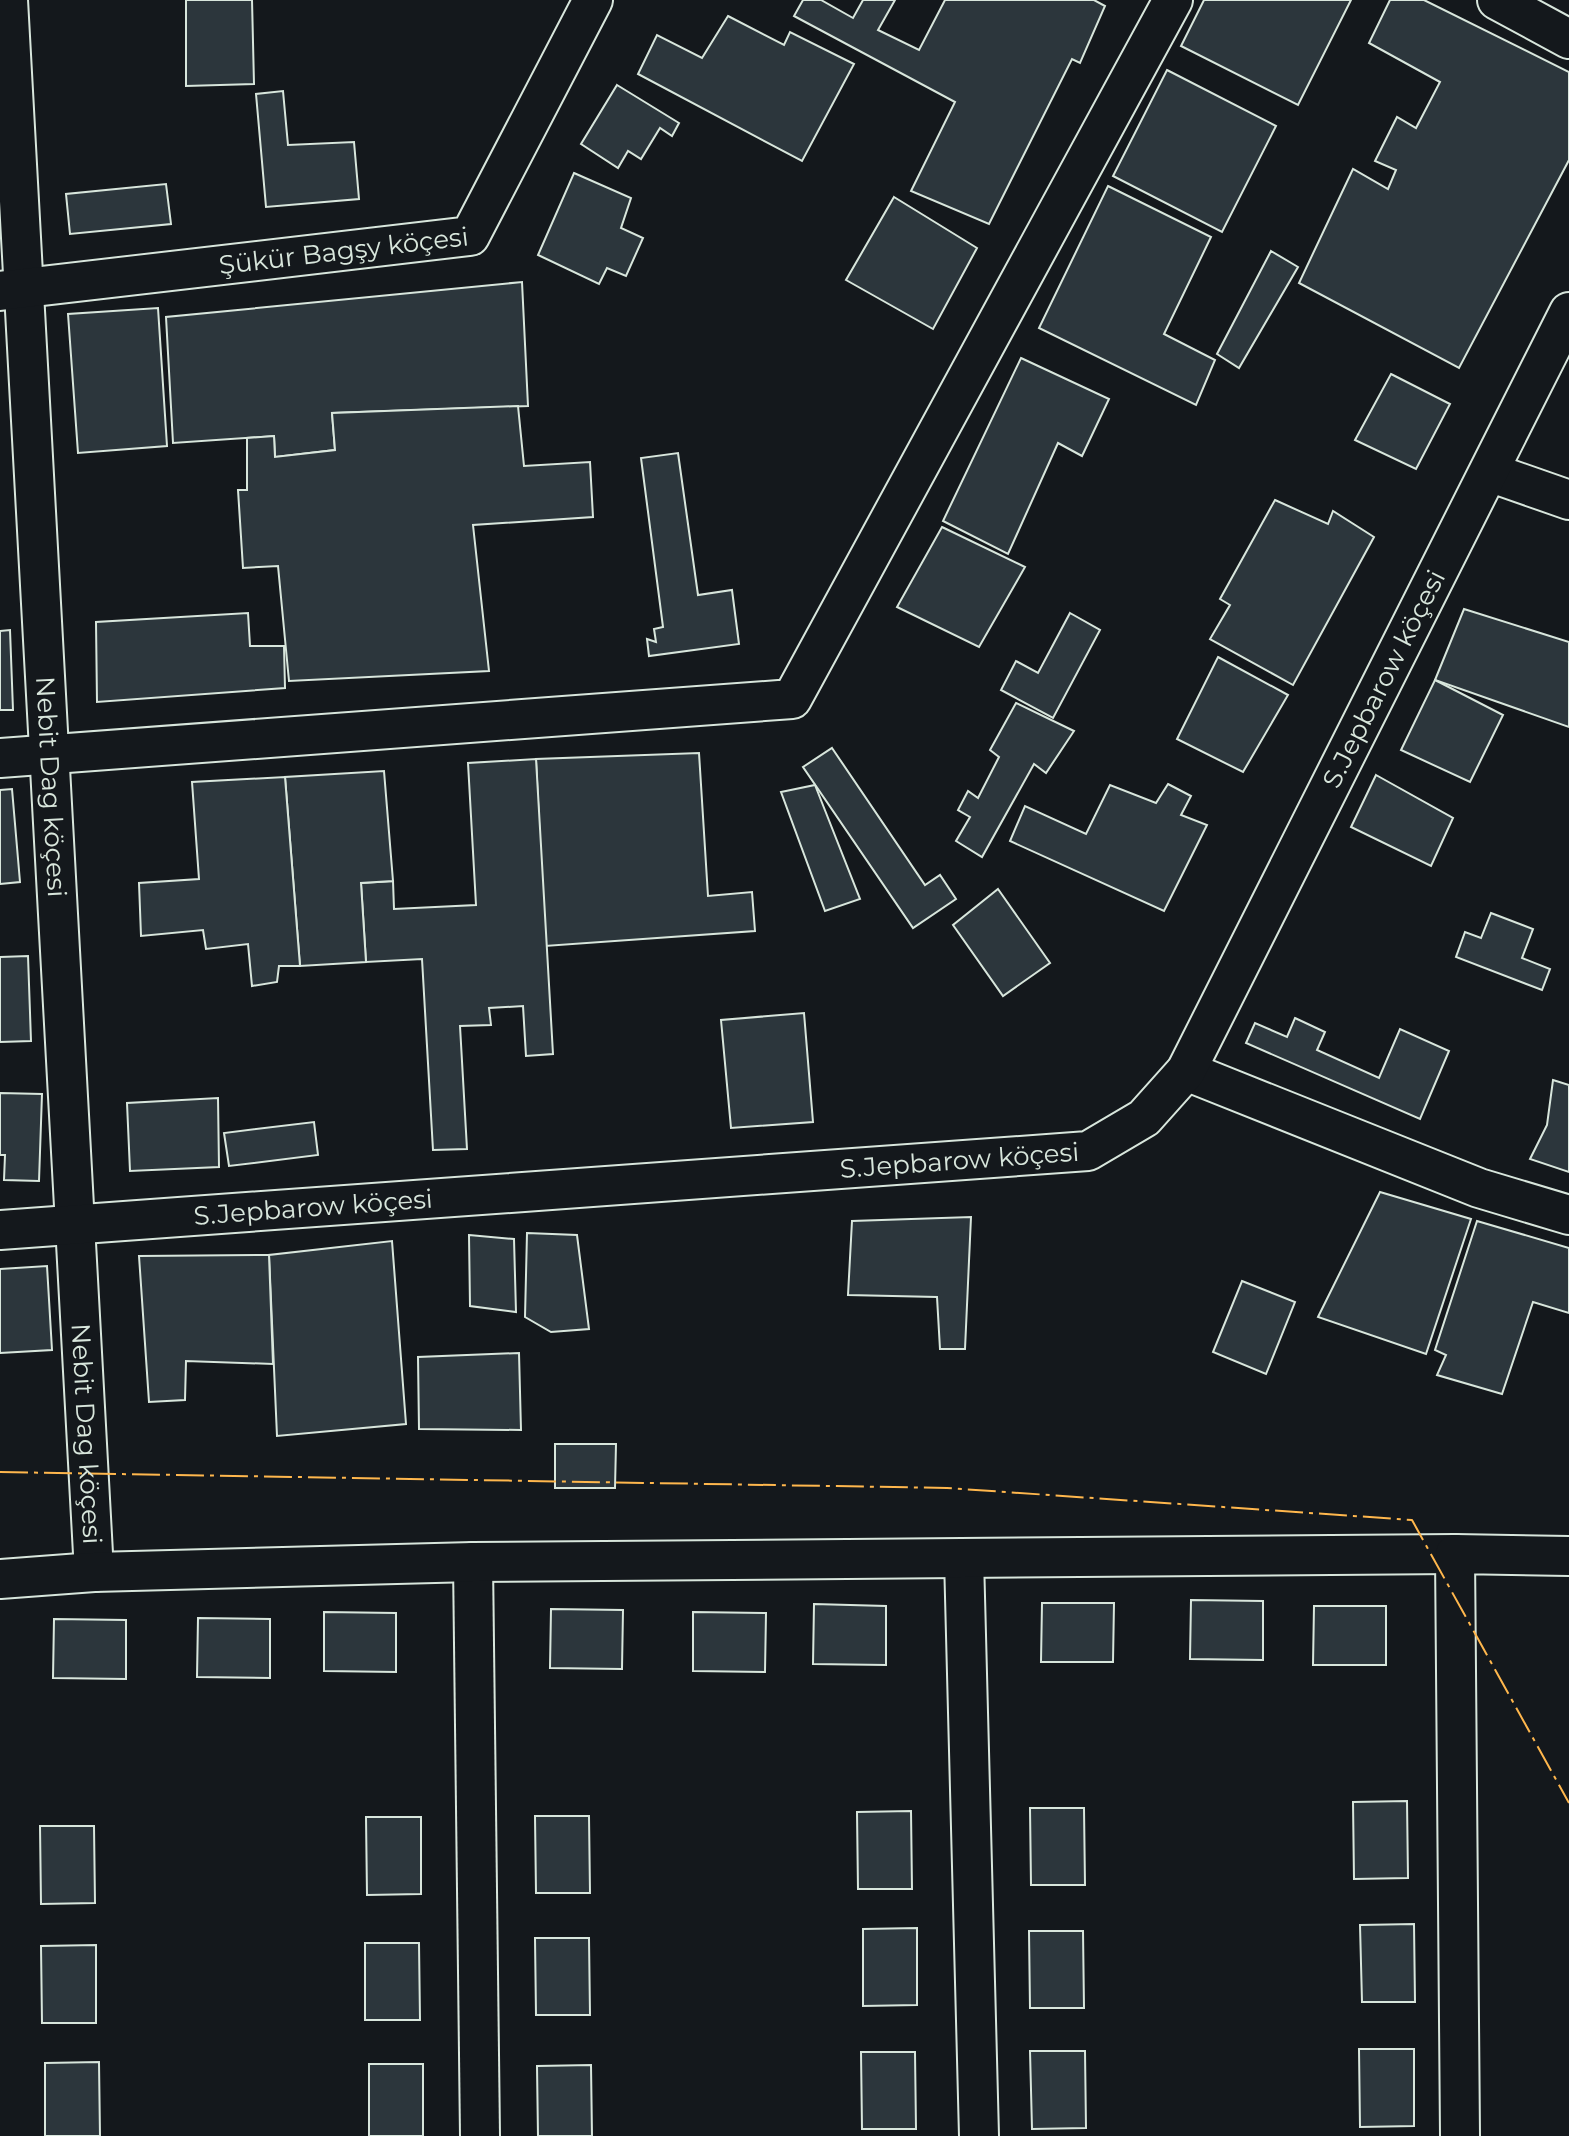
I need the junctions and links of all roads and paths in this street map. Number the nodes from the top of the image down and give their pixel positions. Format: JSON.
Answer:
{"nodes":[{"id":1,"x":8,"y":0,"type":"edge"},
{"id":2,"x":593,"y":0,"type":"edge"},
{"id":3,"x":1173,"y":0,"type":"edge"},
{"id":4,"x":1497,"y":0,"type":"edge"},
{"id":5,"x":1569,"y":39,"type":"edge"},
{"id":6,"x":12,"y":290,"type":"edge"},
{"id":7,"x":1569,"y":312,"type":"edge"},
{"id":8,"x":1489,"y":472,"type":"junction"},
{"id":9,"x":1569,"y":500,"type":"edge"},
{"id":10,"x":50,"y":755,"type":"junction"},
{"id":11,"x":0,"y":758,"type":"edge"},
{"id":12,"x":1186,"y":1071,"type":"junction"},
{"id":13,"x":1569,"y":1215,"type":"edge"},
{"id":14,"x":75,"y":1223,"type":"junction"},
{"id":15,"x":0,"y":1230,"type":"edge"},
{"id":16,"x":1455,"y":1554,"type":"junction"},
{"id":17,"x":1569,"y":1556,"type":"edge"},
{"id":18,"x":964,"y":1558,"type":"junction"},
{"id":19,"x":473,"y":1562,"type":"junction"},
{"id":20,"x":94,"y":1572,"type":"junction"},
{"id":21,"x":0,"y":1579,"type":"edge"},
{"id":22,"x":480,"y":2136,"type":"edge"},
{"id":23,"x":979,"y":2136,"type":"edge"},
{"id":24,"x":1460,"y":2136,"type":"edge"}],
"edges":[{"from":1,"to":6,"type":"street","name":"Nebit Dag köçesi"},
{"from":2,"to":6,"type":"street","name":"Şükür Bagşy köçesi"},
{"from":3,"to":10,"type":"street"},
{"from":4,"to":5,"type":"street"},
{"from":6,"to":10,"type":"street","name":"Nebit Dag köçesi"},
{"from":7,"to":8,"type":"street","name":"S.Jepbarow köçesi"},
{"from":8,"to":9,"type":"street"},
{"from":8,"to":12,"type":"street","name":"S.Jepbarow köçesi"},
{"from":10,"to":11,"type":"street"},
{"from":10,"to":14,"type":"street","name":"Nebit Dag köçesi"},
{"from":12,"to":13,"type":"street"},
{"from":12,"to":14,"type":"street","name":"S.Jepbarow köçesi"},
{"from":14,"to":15,"type":"street","name":"S.Jepbarow köçesi"},
{"from":14,"to":20,"type":"street","name":"Nebit Dag köçesi"},
{"from":16,"to":17,"type":"street"},
{"from":16,"to":18,"type":"street"},
{"from":16,"to":24,"type":"street"},
{"from":18,"to":19,"type":"street"},
{"from":18,"to":23,"type":"street"},
{"from":19,"to":20,"type":"street"},
{"from":19,"to":22,"type":"street"},
{"from":20,"to":21,"type":"street"}]}
